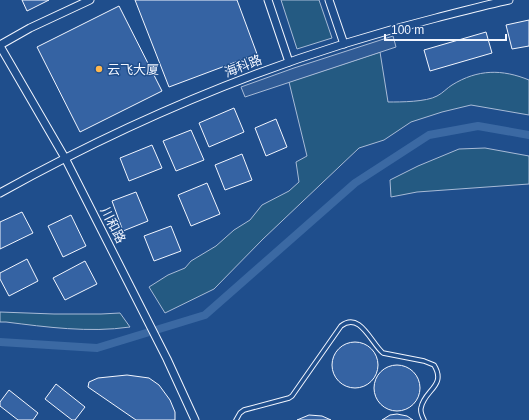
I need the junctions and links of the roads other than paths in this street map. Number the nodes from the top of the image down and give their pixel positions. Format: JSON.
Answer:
{"nodes":[{"id":1,"x":90,"y":0,"type":"edge"},
{"id":2,"x":268,"y":0,"type":"edge"},
{"id":3,"x":329,"y":0,"type":"edge"},
{"id":4,"x":509,"y":0,"type":"edge"},
{"id":5,"x":344,"y":44,"type":"junction"},
{"id":6,"x":0,"y":45,"type":"edge"},
{"id":7,"x":289,"y":62,"type":"junction"},
{"id":8,"x":66,"y":158,"type":"junction"},
{"id":9,"x":0,"y":193,"type":"edge"},
{"id":10,"x":195,"y":420,"type":"edge"},
{"id":11,"x":236,"y":420,"type":"edge"},
{"id":12,"x":424,"y":420,"type":"edge"}],
"edges":[{"from":1,"to":6,"type":"street"},
{"from":2,"to":7,"type":"street"},
{"from":3,"to":5,"type":"street"},
{"from":4,"to":5,"type":"street","name":"海科路"},
{"from":5,"to":7,"type":"street","name":"海科路"},
{"from":6,"to":8,"type":"street","name":"川和路"},
{"from":7,"to":8,"type":"street","name":"海科路"},
{"from":8,"to":9,"type":"street","name":"海科路"},
{"from":8,"to":10,"type":"street","name":"川和路"},
{"from":11,"to":12,"type":"lane"}]}
